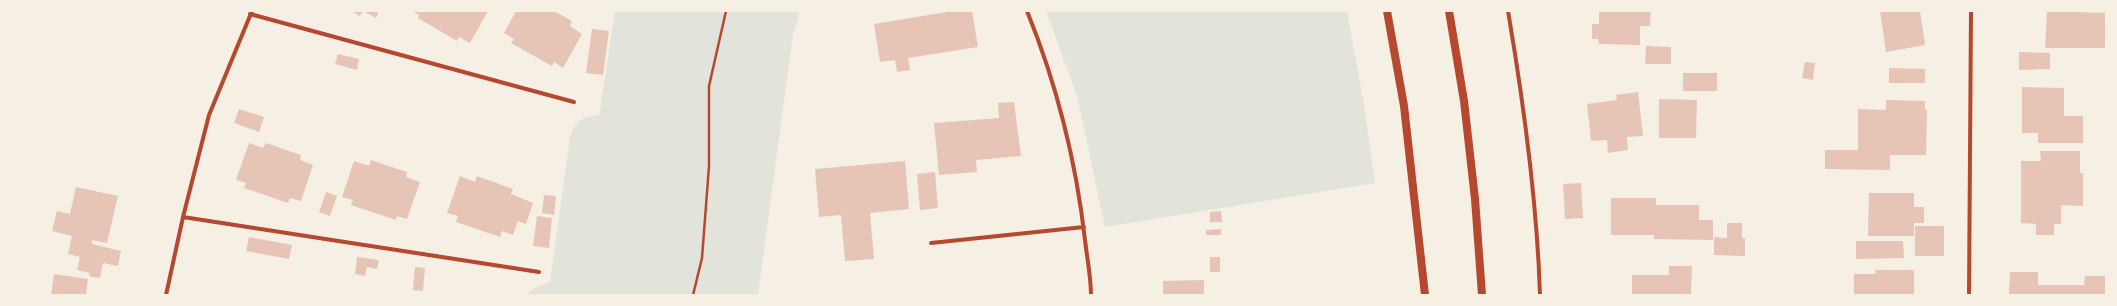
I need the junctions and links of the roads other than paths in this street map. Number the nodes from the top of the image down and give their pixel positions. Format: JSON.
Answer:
{"nodes":[{"id":1,"x":1027,"y":11,"type":"edge"},
{"id":2,"x":1387,"y":11,"type":"edge"},
{"id":3,"x":1448,"y":11,"type":"edge"},
{"id":4,"x":1508,"y":11,"type":"edge"},
{"id":5,"x":1971,"y":11,"type":"edge"},
{"id":6,"x":251,"y":13,"type":"edge"},
{"id":7,"x":574,"y":102,"type":"dead end"},
{"id":8,"x":183,"y":217,"type":"junction"},
{"id":9,"x":1084,"y":227,"type":"junction"},
{"id":10,"x":931,"y":243,"type":"dead end"},
{"id":11,"x":539,"y":272,"type":"dead end"},
{"id":12,"x":166,"y":295,"type":"edge"},
{"id":13,"x":1091,"y":295,"type":"edge"},
{"id":14,"x":1425,"y":295,"type":"edge"},
{"id":15,"x":1482,"y":295,"type":"edge"},
{"id":16,"x":1540,"y":295,"type":"edge"},
{"id":17,"x":1969,"y":295,"type":"edge"}],
"edges":[{"from":1,"to":9,"type":"street"},
{"from":2,"to":14,"type":"main road"},
{"from":3,"to":15,"type":"main road"},
{"from":4,"to":16,"type":"street"},
{"from":5,"to":17,"type":"street"},
{"from":6,"to":7,"type":"street"},
{"from":6,"to":8,"type":"street"},
{"from":8,"to":11,"type":"street"},
{"from":8,"to":12,"type":"street"},
{"from":9,"to":10,"type":"street"},
{"from":9,"to":13,"type":"street"}]}
